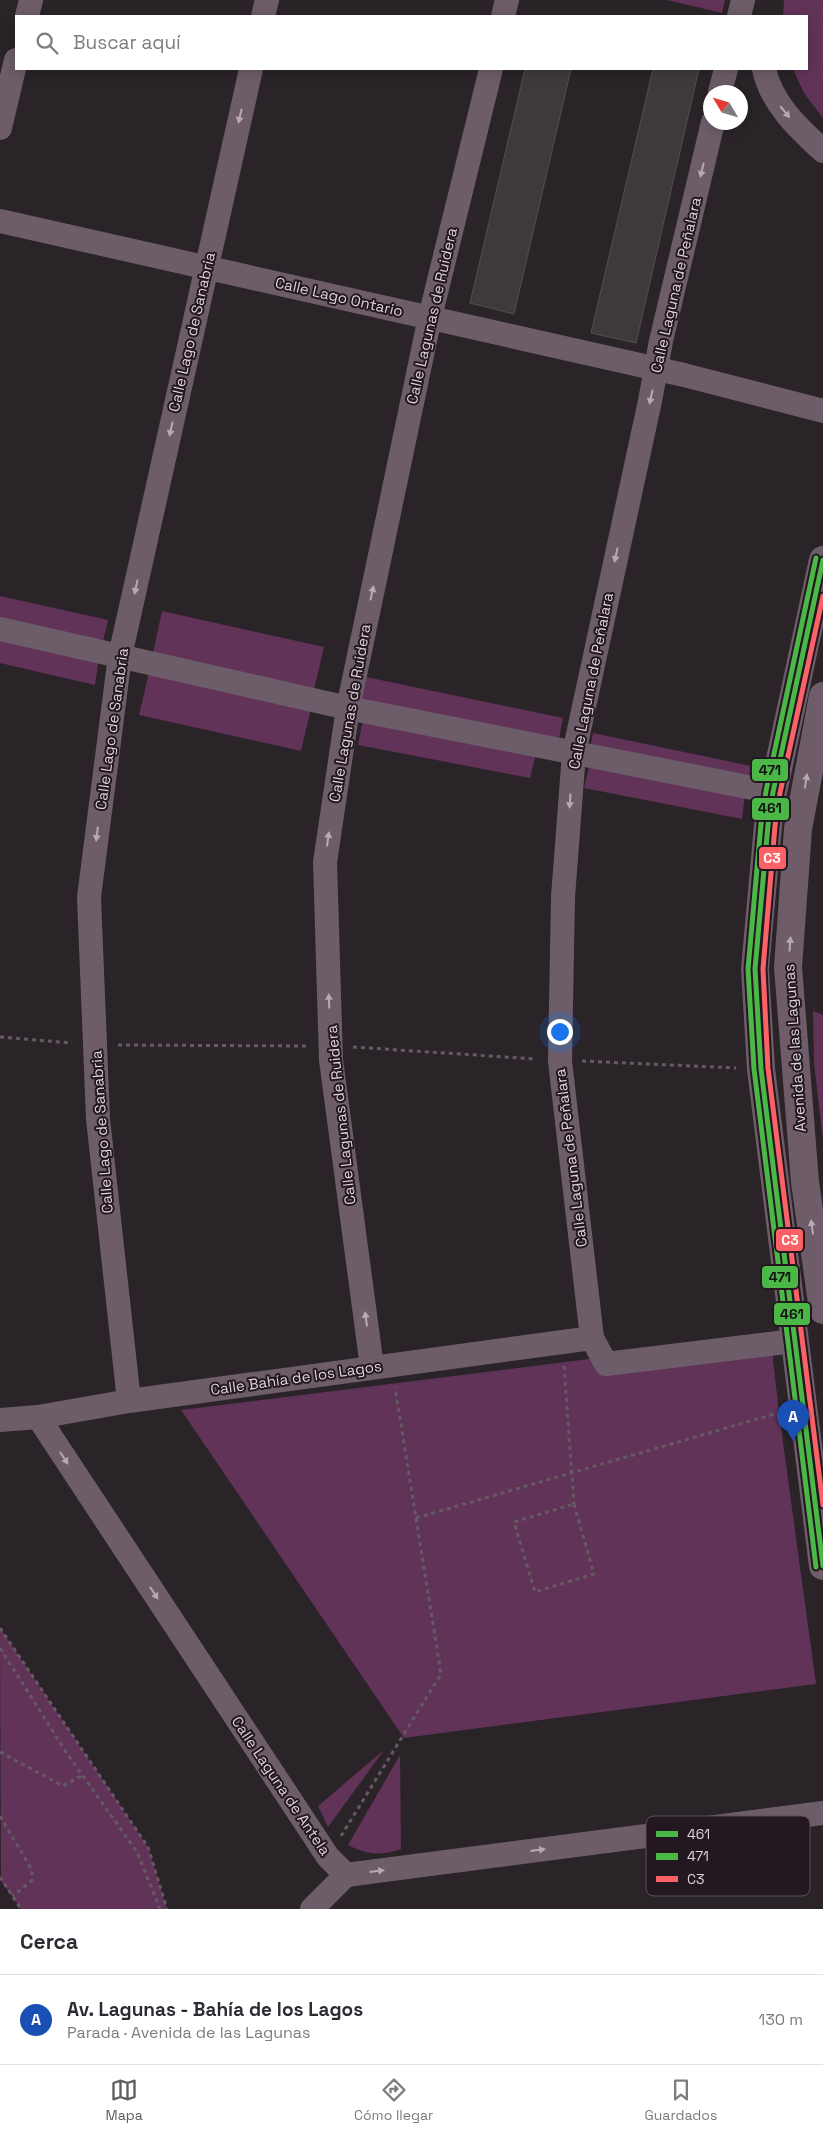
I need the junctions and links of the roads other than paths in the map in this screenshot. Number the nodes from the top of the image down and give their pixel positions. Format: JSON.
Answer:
{"nodes":[{"id":1,"x":31,"y":0,"type":"edge"},
{"id":2,"x":267,"y":0,"type":"edge"},
{"id":3,"x":507,"y":0,"type":"edge"},
{"id":4,"x":743,"y":0,"type":"edge"},
{"id":5,"x":752,"y":0,"type":"edge"},
{"id":6,"x":27,"y":15,"type":"edge"},
{"id":7,"x":263,"y":15,"type":"edge"},
{"id":8,"x":503,"y":15,"type":"edge"},
{"id":9,"x":739,"y":15,"type":"edge"},
{"id":10,"x":754,"y":15,"type":"edge"},
{"id":11,"x":15,"y":64,"type":"edge"},
{"id":12,"x":251,"y":70,"type":"edge"},
{"id":13,"x":491,"y":70,"type":"edge"},
{"id":14,"x":726,"y":70,"type":"edge"},
{"id":15,"x":764,"y":70,"type":"edge"},
{"id":16,"x":722,"y":85,"type":"edge"},
{"id":17,"x":0,"y":128,"type":"edge"},
{"id":18,"x":711,"y":130,"type":"edge"},
{"id":19,"x":823,"y":151,"type":"edge"},
{"id":20,"x":0,"y":221,"type":"edge"},
{"id":21,"x":206,"y":267,"type":"junction"},
{"id":22,"x":430,"y":317,"type":"junction"},
{"id":23,"x":656,"y":369,"type":"junction"},
{"id":24,"x":823,"y":411,"type":"edge"},
{"id":25,"x":823,"y":560,"type":"edge"},
{"id":26,"x":0,"y":629,"type":"edge"},
{"id":27,"x":120,"y":656,"type":"junction"},
{"id":28,"x":823,"y":696,"type":"edge"},
{"id":29,"x":348,"y":708,"type":"junction"},
{"id":30,"x":574,"y":753,"type":"junction"},
{"id":31,"x":773,"y":792,"type":"junction"},
{"id":32,"x":823,"y":1310,"type":"edge"},
{"id":33,"x":592,"y":1338,"type":"junction"},
{"id":34,"x":794,"y":1341,"type":"junction"},
{"id":35,"x":382,"y":1366,"type":"junction"},
{"id":36,"x":129,"y":1401,"type":"junction"},
{"id":37,"x":38,"y":1417,"type":"junction"},
{"id":38,"x":0,"y":1420,"type":"edge"},
{"id":39,"x":823,"y":1566,"type":"edge"},
{"id":40,"x":823,"y":1813,"type":"edge"},
{"id":41,"x":800,"y":1816,"type":"edge"},
{"id":42,"x":646,"y":1836,"type":"edge"},
{"id":43,"x":346,"y":1875,"type":"junction"},
{"id":44,"x":312,"y":1909,"type":"edge"}],
"edges":[{"from":1,"to":6,"type":"street"},
{"from":2,"to":7,"type":"street"},
{"from":3,"to":8,"type":"street"},
{"from":4,"to":9,"type":"street"},
{"from":5,"to":10,"type":"street"},
{"from":11,"to":17,"type":"street"},
{"from":12,"to":21,"type":"street","name":"Calle Lago de Sanabria","one_way":true},
{"from":13,"to":22,"type":"street","name":"Calle Lagunas de Ruidera"},
{"from":14,"to":16,"type":"street"},
{"from":15,"to":19,"type":"street","one_way":true},
{"from":18,"to":23,"type":"street","name":"Calle Laguna de Peñalara","one_way":true},
{"from":20,"to":21,"type":"street","name":"Calle Lago Ontario"},
{"from":21,"to":22,"type":"street","name":"Calle Lago Ontario"},
{"from":21,"to":27,"type":"street","name":"Calle Lago de Sanabria","one_way":true},
{"from":22,"to":23,"type":"street","name":"Calle Lago Ontario"},
{"from":29,"to":22,"type":"street","name":"Calle Lagunas de Ruidera","one_way":true},
{"from":23,"to":24,"type":"street","name":"Calle Lago Ontario"},
{"from":23,"to":30,"type":"street","name":"Calle Laguna de Peñalara","one_way":true},
{"from":25,"to":31,"type":"main road"},
{"from":26,"to":27,"type":"street"},
{"from":27,"to":29,"type":"street"},
{"from":27,"to":36,"type":"street","name":"Calle Lago de Sanabria","one_way":true},
{"from":32,"to":28,"type":"main road","name":"Avenida de las Lagunas","one_way":true},
{"from":29,"to":30,"type":"street"},
{"from":35,"to":29,"type":"street","name":"Calle Lagunas de Ruidera","one_way":true},
{"from":30,"to":31,"type":"street"},
{"from":30,"to":33,"type":"street","name":"Calle Laguna de Peñalara","one_way":true},
{"from":31,"to":34,"type":"main road"},
{"from":33,"to":34,"type":"street"},
{"from":33,"to":35,"type":"street","name":"Calle Bahía de los Lagos"},
{"from":34,"to":39,"type":"main road"},
{"from":35,"to":36,"type":"street","name":"Calle Bahía de los Lagos"},
{"from":36,"to":37,"type":"street","name":"Calle Bahía de los Lagos"},
{"from":37,"to":38,"type":"street","name":"Calle Bahía de los Lagos"},
{"from":37,"to":43,"type":"street","name":"Calle Laguna de Antela","one_way":true},
{"from":41,"to":40,"type":"street","one_way":true},
{"from":43,"to":42,"type":"street","one_way":true},
{"from":43,"to":44,"type":"street"}]}
